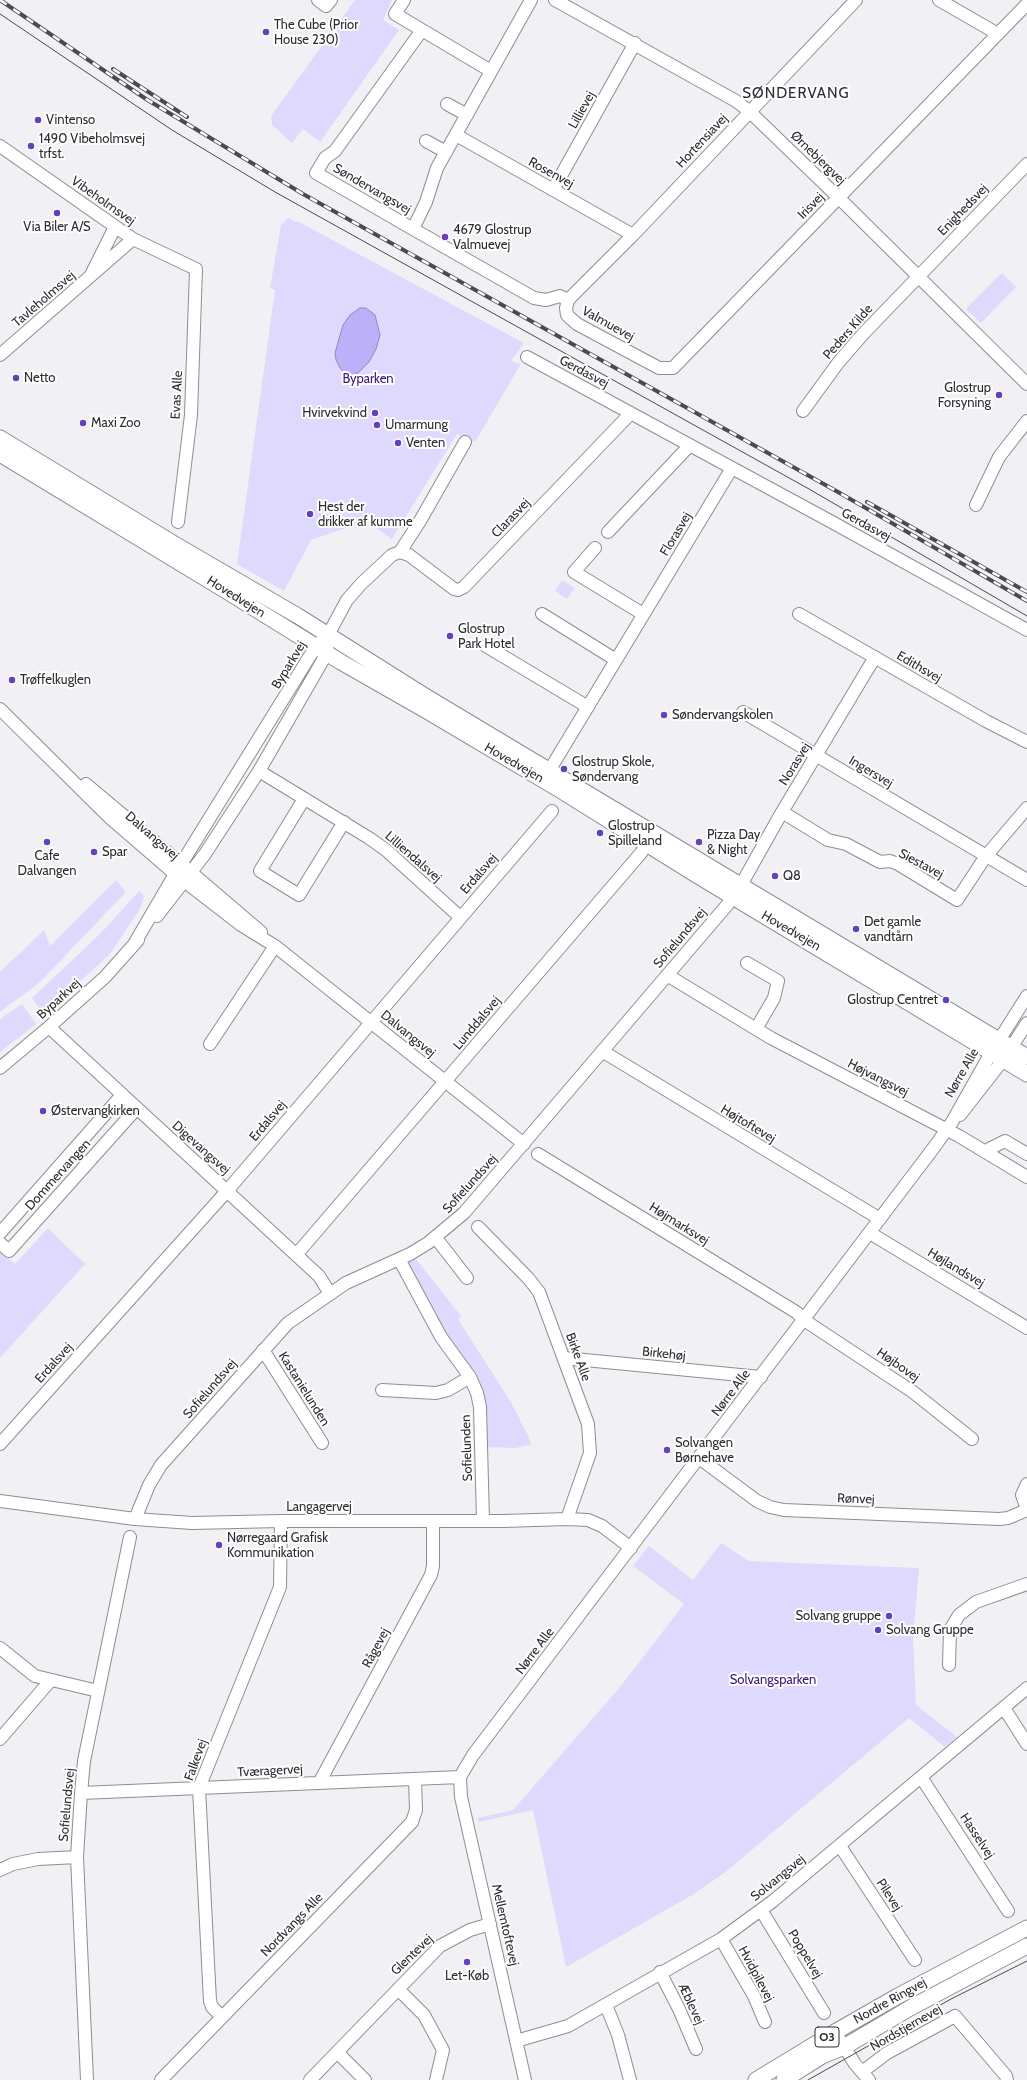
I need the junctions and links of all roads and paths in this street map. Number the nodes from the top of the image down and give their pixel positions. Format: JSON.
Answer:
{"nodes":[{"id":1,"x":318,"y":0,"type":"edge"},
{"id":2,"x":330,"y":0,"type":"edge"},
{"id":3,"x":404,"y":0,"type":"edge"},
{"id":4,"x":531,"y":0,"type":"edge"},
{"id":5,"x":555,"y":0,"type":"edge"},
{"id":6,"x":856,"y":0,"type":"edge"},
{"id":7,"x":944,"y":1,"type":"edge"},
{"id":8,"x":1027,"y":4,"type":"edge"},
{"id":9,"x":422,"y":30,"type":"junction"},
{"id":10,"x":998,"y":34,"type":"junction"},
{"id":11,"x":635,"y":43,"type":"junction"},
{"id":12,"x":491,"y":71,"type":"junction"},
{"id":13,"x":447,"y":104,"type":"dead end"},
{"id":14,"x":749,"y":111,"type":"junction"},
{"id":15,"x":467,"y":115,"type":"junction"},
{"id":16,"x":456,"y":135,"type":"junction"},
{"id":17,"x":426,"y":141,"type":"dead end"},
{"id":18,"x":0,"y":146,"type":"edge"},
{"id":19,"x":446,"y":152,"type":"junction"},
{"id":20,"x":1027,"y":164,"type":"edge"},
{"id":21,"x":553,"y":190,"type":"junction"},
{"id":22,"x":839,"y":198,"type":"junction"},
{"id":23,"x":115,"y":227,"type":"junction"},
{"id":24,"x":413,"y":229,"type":"junction"},
{"id":25,"x":633,"y":235,"type":"junction"},
{"id":26,"x":133,"y":239,"type":"junction"},
{"id":27,"x":196,"y":269,"type":"joint"},
{"id":28,"x":919,"y":276,"type":"junction"},
{"id":29,"x":89,"y":279,"type":"junction"},
{"id":30,"x":568,"y":300,"type":"junction"},
{"id":31,"x":0,"y":355,"type":"edge"},
{"id":32,"x":527,"y":357,"type":"dead end"},
{"id":33,"x":656,"y":366,"type":"joint"},
{"id":34,"x":1027,"y":384,"type":"edge"},
{"id":35,"x":803,"y":411,"type":"dead end"},
{"id":36,"x":631,"y":413,"type":"junction"},
{"id":37,"x":1027,"y":421,"type":"edge"},
{"id":38,"x":0,"y":438,"type":"edge"},
{"id":39,"x":465,"y":442,"type":"dead end"},
{"id":40,"x":690,"y":445,"type":"junction"},
{"id":41,"x":0,"y":454,"type":"edge"},
{"id":42,"x":732,"y":468,"type":"junction"},
{"id":43,"x":976,"y":505,"type":"dead end"},
{"id":44,"x":178,"y":522,"type":"dead end"},
{"id":45,"x":608,"y":532,"type":"dead end"},
{"id":46,"x":595,"y":548,"type":"dead end"},
{"id":47,"x":400,"y":552,"type":"junction"},
{"id":48,"x":542,"y":614,"type":"dead end"},
{"id":49,"x":643,"y":614,"type":"junction"},
{"id":50,"x":799,"y":614,"type":"dead end"},
{"id":51,"x":1027,"y":630,"type":"edge"},
{"id":52,"x":328,"y":635,"type":"junction"},
{"id":53,"x":486,"y":646,"type":"dead end"},
{"id":54,"x":321,"y":650,"type":"junction"},
{"id":55,"x":875,"y":657,"type":"junction"},
{"id":56,"x":616,"y":660,"type":"junction"},
{"id":57,"x":588,"y":707,"type":"junction"},
{"id":58,"x":0,"y":709,"type":"edge"},
{"id":59,"x":743,"y":712,"type":"dead end"},
{"id":60,"x":1027,"y":742,"type":"edge"},
{"id":61,"x":817,"y":756,"type":"junction"},
{"id":62,"x":259,"y":771,"type":"junction"},
{"id":63,"x":549,"y":771,"type":"junction"},
{"id":64,"x":304,"y":798,"type":"junction"},
{"id":65,"x":1027,"y":808,"type":"edge"},
{"id":66,"x":552,"y":810,"type":"dead end"},
{"id":67,"x":782,"y":812,"type":"junction"},
{"id":68,"x":344,"y":822,"type":"junction"},
{"id":69,"x":652,"y":848,"type":"junction"},
{"id":70,"x":986,"y":856,"type":"junction"},
{"id":71,"x":178,"y":869,"type":"junction"},
{"id":72,"x":189,"y":877,"type":"junction"},
{"id":73,"x":1027,"y":880,"type":"edge"},
{"id":74,"x":736,"y":891,"type":"junction"},
{"id":75,"x":460,"y":917,"type":"junction"},
{"id":76,"x":133,"y":946,"type":"junction"},
{"id":77,"x":275,"y":946,"type":"junction"},
{"id":78,"x":748,"y":963,"type":"dead end"},
{"id":79,"x":667,"y":975,"type":"junction"},
{"id":80,"x":1027,"y":996,"type":"edge"},
{"id":81,"x":371,"y":1022,"type":"junction"},
{"id":82,"x":1027,"y":1023,"type":"edge"},
{"id":83,"x":49,"y":1027,"type":"junction"},
{"id":84,"x":756,"y":1029,"type":"junction"},
{"id":85,"x":1005,"y":1043,"type":"junction"},
{"id":86,"x":210,"y":1044,"type":"dead end"},
{"id":87,"x":602,"y":1051,"type":"junction"},
{"id":88,"x":997,"y":1056,"type":"junction"},
{"id":89,"x":1027,"y":1057,"type":"edge"},
{"id":90,"x":0,"y":1068,"type":"edge"},
{"id":91,"x":1027,"y":1074,"type":"edge"},
{"id":92,"x":445,"y":1082,"type":"junction"},
{"id":93,"x":122,"y":1095,"type":"junction"},
{"id":94,"x":137,"y":1108,"type":"junction"},
{"id":95,"x":949,"y":1126,"type":"junction"},
{"id":96,"x":524,"y":1144,"type":"junction"},
{"id":97,"x":987,"y":1153,"type":"junction"},
{"id":98,"x":538,"y":1154,"type":"dead end"},
{"id":99,"x":1027,"y":1154,"type":"edge"},
{"id":100,"x":1027,"y":1177,"type":"edge"},
{"id":101,"x":227,"y":1191,"type":"junction"},
{"id":102,"x":880,"y":1219,"type":"junction"},
{"id":103,"x":478,"y":1227,"type":"dead end"},
{"id":104,"x":0,"y":1233,"type":"edge"},
{"id":105,"x":870,"y":1233,"type":"junction"},
{"id":106,"x":436,"y":1238,"type":"junction"},
{"id":107,"x":0,"y":1243,"type":"edge"},
{"id":108,"x":296,"y":1255,"type":"junction"},
{"id":109,"x":399,"y":1259,"type":"junction"},
{"id":110,"x":467,"y":1278,"type":"dead end"},
{"id":111,"x":329,"y":1292,"type":"junction"},
{"id":112,"x":804,"y":1320,"type":"junction"},
{"id":113,"x":1027,"y":1328,"type":"edge"},
{"id":114,"x":263,"y":1350,"type":"junction"},
{"id":115,"x":564,"y":1358,"type":"junction"},
{"id":116,"x":470,"y":1377,"type":"junction"},
{"id":117,"x":760,"y":1378,"type":"junction"},
{"id":118,"x":382,"y":1390,"type":"dead end"},
{"id":119,"x":972,"y":1439,"type":"dead end"},
{"id":120,"x":322,"y":1443,"type":"dead end"},
{"id":121,"x":0,"y":1444,"type":"edge"},
{"id":122,"x":699,"y":1458,"type":"junction"},
{"id":123,"x":1027,"y":1484,"type":"edge"},
{"id":124,"x":0,"y":1501,"type":"edge"},
{"id":125,"x":1027,"y":1510,"type":"edge"},
{"id":126,"x":567,"y":1518,"type":"junction"},
{"id":127,"x":135,"y":1519,"type":"junction"},
{"id":128,"x":281,"y":1521,"type":"junction"},
{"id":129,"x":433,"y":1521,"type":"junction"},
{"id":130,"x":483,"y":1521,"type":"junction"},
{"id":131,"x":130,"y":1537,"type":"dead end"},
{"id":132,"x":631,"y":1548,"type":"junction"},
{"id":133,"x":1027,"y":1584,"type":"edge"},
{"id":134,"x":0,"y":1648,"type":"edge"},
{"id":135,"x":949,"y":1665,"type":"dead end"},
{"id":136,"x":50,"y":1681,"type":"junction"},
{"id":137,"x":1027,"y":1688,"type":"edge"},
{"id":138,"x":98,"y":1691,"type":"junction"},
{"id":139,"x":1004,"y":1708,"type":"junction"},
{"id":140,"x":0,"y":1739,"type":"edge"},
{"id":141,"x":1027,"y":1744,"type":"edge"},
{"id":142,"x":460,"y":1777,"type":"junction"},
{"id":143,"x":921,"y":1777,"type":"junction"},
{"id":144,"x":414,"y":1779,"type":"junction"},
{"id":145,"x":319,"y":1783,"type":"junction"},
{"id":146,"x":199,"y":1788,"type":"junction"},
{"id":147,"x":81,"y":1793,"type":"junction"},
{"id":148,"x":840,"y":1846,"type":"junction"},
{"id":149,"x":77,"y":1857,"type":"junction"},
{"id":150,"x":0,"y":1870,"type":"edge"},
{"id":151,"x":761,"y":1910,"type":"junction"},
{"id":152,"x":1008,"y":1911,"type":"dead end"},
{"id":153,"x":490,"y":1924,"type":"junction"},
{"id":154,"x":1027,"y":1928,"type":"edge"},
{"id":155,"x":721,"y":1939,"type":"junction"},
{"id":156,"x":1027,"y":1946,"type":"edge"},
{"id":157,"x":1027,"y":1954,"type":"edge"},
{"id":158,"x":915,"y":1960,"type":"dead end"},
{"id":159,"x":985,"y":1968,"type":"junction"},
{"id":160,"x":660,"y":1972,"type":"junction"},
{"id":161,"x":398,"y":1989,"type":"junction"},
{"id":162,"x":898,"y":1996,"type":"junction"},
{"id":163,"x":606,"y":2005,"type":"junction"},
{"id":164,"x":824,"y":2013,"type":"dead end"},
{"id":165,"x":222,"y":2017,"type":"junction"},
{"id":166,"x":764,"y":2022,"type":"dead end"},
{"id":167,"x":834,"y":2032,"type":"junction"},
{"id":168,"x":516,"y":2041,"type":"junction"},
{"id":169,"x":696,"y":2049,"type":"dead end"},
{"id":170,"x":845,"y":2049,"type":"junction"},
{"id":171,"x":337,"y":2052,"type":"junction"},
{"id":172,"x":865,"y":2076,"type":"edge"},
{"id":173,"x":523,"y":2079,"type":"edge"},
{"id":174,"x":87,"y":2080,"type":"edge"},
{"id":175,"x":161,"y":2080,"type":"edge"},
{"id":176,"x":310,"y":2080,"type":"edge"},
{"id":177,"x":365,"y":2080,"type":"edge"},
{"id":178,"x":436,"y":2080,"type":"edge"},
{"id":179,"x":630,"y":2080,"type":"edge"},
{"id":180,"x":756,"y":2080,"type":"edge"},
{"id":181,"x":784,"y":2080,"type":"edge"},
{"id":182,"x":793,"y":2080,"type":"edge"},
{"id":183,"x":1007,"y":2080,"type":"edge"}],
"edges":[{"from":1,"to":2,"type":"street"},
{"from":3,"to":9,"type":"street"},
{"from":4,"to":12,"type":"street","name":"Søndervangsvej"},
{"from":5,"to":11,"type":"street","name":"Ørnebjergvej"},
{"from":6,"to":14,"type":"street","name":"Hortensiavej"},
{"from":7,"to":10,"type":"street"},
{"from":8,"to":10,"type":"street","name":"Irisvej"},
{"from":9,"to":12,"type":"street"},
{"from":9,"to":24,"type":"street","name":"Søndervangsvej"},
{"from":10,"to":22,"type":"street","name":"Irisvej"},
{"from":11,"to":14,"type":"street","name":"Ørnebjergvej"},
{"from":11,"to":21,"type":"street","name":"Lillievej"},
{"from":12,"to":15,"type":"street","name":"Søndervangsvej"},
{"from":13,"to":15,"type":"street"},
{"from":14,"to":22,"type":"street","name":"Ørnebjergvej"},
{"from":14,"to":25,"type":"street","name":"Hortensiavej"},
{"from":15,"to":16,"type":"street","name":"Søndervangsvej"},
{"from":16,"to":19,"type":"street","name":"Søndervangsvej"},
{"from":16,"to":21,"type":"street","name":"Rosenvej"},
{"from":17,"to":19,"type":"street"},
{"from":18,"to":23,"type":"street","name":"Vibeholmsvej"},
{"from":19,"to":24,"type":"street","name":"Søndervangsvej"},
{"from":20,"to":28,"type":"street","name":"Enighedsvej"},
{"from":21,"to":25,"type":"street","name":"Rosenvej"},
{"from":22,"to":28,"type":"street","name":"Ørnebjergvej"},
{"from":22,"to":33,"type":"street","name":"Irisvej"},
{"from":23,"to":26,"type":"street","name":"Vibeholmsvej"},
{"from":23,"to":29,"type":"street","name":"Tavleholmsvej"},
{"from":24,"to":30,"type":"street","name":"Valmuevej"},
{"from":25,"to":30,"type":"street","name":"Hortensiavej"},
{"from":26,"to":27,"type":"street","name":"Vibeholmsvej"},
{"from":26,"to":29,"type":"street","name":"Tavleholmsvej"},
{"from":27,"to":44,"type":"street","name":"Evas Alle"},
{"from":28,"to":34,"type":"street","name":"Ørnebjergvej"},
{"from":28,"to":35,"type":"street","name":"Peders Kilde"},
{"from":29,"to":31,"type":"street","name":"Tavleholmsvej"},
{"from":30,"to":33,"type":"street","name":"Valmuevej"},
{"from":32,"to":36,"type":"street","name":"Gerdasvej"},
{"from":36,"to":40,"type":"street","name":"Gerdasvej"},
{"from":36,"to":47,"type":"street","name":"Clarasvej"},
{"from":37,"to":43,"type":"street"},
{"from":38,"to":52,"type":"main road","name":"Hovedvejen"},
{"from":39,"to":47,"type":"street"},
{"from":40,"to":42,"type":"street","name":"Gerdasvej"},
{"from":40,"to":45,"type":"street"},
{"from":41,"to":54,"type":"main road","name":"Hovedvejen"},
{"from":42,"to":49,"type":"street","name":"Florasvej"},
{"from":42,"to":51,"type":"street","name":"Gerdasvej"},
{"from":46,"to":49,"type":"street"},
{"from":47,"to":52,"type":"street","name":"Byparkvej"},
{"from":48,"to":56,"type":"street"},
{"from":49,"to":56,"type":"street","name":"Florasvej"},
{"from":50,"to":55,"type":"street","name":"Edithsvej"},
{"from":52,"to":54,"type":"street","name":"Byparkvej"},
{"from":52,"to":63,"type":"main road","name":"Hovedvejen"},
{"from":53,"to":57,"type":"street"},
{"from":54,"to":62,"type":"street","name":"Byparkvej"},
{"from":54,"to":69,"type":"main road","name":"Hovedvejen"},
{"from":54,"to":71,"type":"street","name":"Byparkvej"},
{"from":55,"to":60,"type":"street","name":"Edithsvej"},
{"from":55,"to":61,"type":"street","name":"Norasvej"},
{"from":56,"to":57,"type":"street","name":"Florasvej"},
{"from":57,"to":63,"type":"street","name":"Florasvej"},
{"from":58,"to":71,"type":"street","name":"Dalvangsvej"},
{"from":59,"to":61,"type":"street","name":"Ingersvej"},
{"from":61,"to":67,"type":"street","name":"Norasvej"},
{"from":61,"to":70,"type":"street","name":"Ingersvej"},
{"from":62,"to":64,"type":"street","name":"Lilliendalsvej"},
{"from":62,"to":72,"type":"street","name":"Byparkvej"},
{"from":63,"to":74,"type":"main road","name":"Hovedvejen"},
{"from":64,"to":68,"type":"street","name":"Lilliendalsvej"},
{"from":64,"to":68,"type":"street"},
{"from":65,"to":70,"type":"street"},
{"from":66,"to":75,"type":"street","name":"Erdalsvej"},
{"from":67,"to":70,"type":"street","name":"Siestavej"},
{"from":67,"to":74,"type":"street","name":"Norasvej"},
{"from":68,"to":75,"type":"street","name":"Lilliendalsvej"},
{"from":69,"to":74,"type":"main road","name":"Hovedvejen"},
{"from":69,"to":92,"type":"street","name":"Lunddalsvej"},
{"from":70,"to":73,"type":"street"},
{"from":71,"to":72,"type":"street","name":"Dalvangsvej"},
{"from":71,"to":76,"type":"street","name":"Byparkvej"},
{"from":72,"to":76,"type":"street","name":"Byparkvej"},
{"from":72,"to":77,"type":"street","name":"Dalvangsvej"},
{"from":74,"to":79,"type":"street","name":"Sofielundsvej"},
{"from":74,"to":85,"type":"main road","name":"Hovedvejen"},
{"from":74,"to":88,"type":"main road","name":"Hovedvejen"},
{"from":75,"to":81,"type":"street","name":"Erdalsvej"},
{"from":76,"to":83,"type":"street","name":"Byparkvej"},
{"from":77,"to":81,"type":"street","name":"Dalvangsvej"},
{"from":77,"to":86,"type":"street"},
{"from":78,"to":84,"type":"street"},
{"from":79,"to":84,"type":"street","name":"Højvangsvej"},
{"from":79,"to":87,"type":"street","name":"Sofielundsvej"},
{"from":80,"to":85,"type":"street"},
{"from":81,"to":92,"type":"street","name":"Dalvangsvej"},
{"from":81,"to":101,"type":"street","name":"Erdalsvej"},
{"from":82,"to":85,"type":"street"},
{"from":83,"to":90,"type":"street","name":"Byparkvej"},
{"from":83,"to":93,"type":"street","name":"Digevangsvej"},
{"from":84,"to":95,"type":"street","name":"Højvangsvej"},
{"from":85,"to":88,"type":"street","name":"Nørre Alle"},
{"from":85,"to":89,"type":"main road","name":"Hovedvejen"},
{"from":87,"to":96,"type":"street","name":"Sofielundsvej"},
{"from":87,"to":102,"type":"street","name":"Højtoftevej"},
{"from":88,"to":91,"type":"main road","name":"Hovedvejen"},
{"from":88,"to":95,"type":"street","name":"Nørre Alle"},
{"from":92,"to":96,"type":"street","name":"Dalvangsvej"},
{"from":92,"to":108,"type":"street","name":"Lunddalsvej"},
{"from":93,"to":94,"type":"street","name":"Digevangsvej"},
{"from":93,"to":104,"type":"street","name":"Dommervangen"},
{"from":94,"to":101,"type":"street","name":"Digevangsvej"},
{"from":94,"to":107,"type":"street","name":"Dommervangen"},
{"from":95,"to":97,"type":"street","name":"Højvangsvej"},
{"from":95,"to":102,"type":"street","name":"Nørre Alle"},
{"from":96,"to":106,"type":"street","name":"Sofielundsvej"},
{"from":97,"to":99,"type":"street"},
{"from":97,"to":100,"type":"street","name":"Højvangsvej"},
{"from":98,"to":112,"type":"street","name":"Højmarksvej"},
{"from":101,"to":108,"type":"street","name":"Digevangsvej"},
{"from":101,"to":121,"type":"street","name":"Erdalsvej"},
{"from":102,"to":105,"type":"street","name":"Nørre Alle"},
{"from":103,"to":115,"type":"street","name":"Birke Alle"},
{"from":105,"to":112,"type":"street","name":"Nørre Alle"},
{"from":105,"to":113,"type":"street","name":"Højlandsvej"},
{"from":106,"to":109,"type":"street","name":"Sofielundsvej"},
{"from":106,"to":110,"type":"street"},
{"from":108,"to":111,"type":"street","name":"Digevangsvej"},
{"from":109,"to":111,"type":"street","name":"Sofielundsvej"},
{"from":109,"to":116,"type":"street","name":"Sofielunden"},
{"from":111,"to":114,"type":"street","name":"Sofielundsvej"},
{"from":112,"to":117,"type":"street","name":"Nørre Alle"},
{"from":112,"to":119,"type":"street","name":"Højbovej"},
{"from":114,"to":120,"type":"street","name":"Kastanielunden"},
{"from":114,"to":127,"type":"street","name":"Sofielundsvej"},
{"from":115,"to":117,"type":"street","name":"Birkehøj"},
{"from":115,"to":126,"type":"street","name":"Birke Alle"},
{"from":116,"to":118,"type":"street"},
{"from":116,"to":130,"type":"street","name":"Sofielunden"},
{"from":117,"to":122,"type":"street","name":"Nørre Alle"},
{"from":122,"to":125,"type":"street","name":"Rønvej"},
{"from":122,"to":132,"type":"street","name":"Nørre Alle"},
{"from":123,"to":125,"type":"street"},
{"from":124,"to":127,"type":"street","name":"Langagervej"},
{"from":126,"to":130,"type":"street","name":"Langagervej"},
{"from":126,"to":132,"type":"street","name":"Langagervej"},
{"from":127,"to":128,"type":"street","name":"Langagervej"},
{"from":128,"to":129,"type":"street","name":"Langagervej"},
{"from":128,"to":146,"type":"street","name":"Falkevej"},
{"from":129,"to":130,"type":"street","name":"Langagervej"},
{"from":129,"to":145,"type":"street","name":"Rågevej"},
{"from":131,"to":138,"type":"street","name":"Sofielundsvej"},
{"from":132,"to":142,"type":"street","name":"Nørre Alle"},
{"from":133,"to":135,"type":"street"},
{"from":134,"to":136,"type":"street"},
{"from":136,"to":138,"type":"street"},
{"from":136,"to":140,"type":"street"},
{"from":137,"to":139,"type":"street","name":"Solvangsvej"},
{"from":138,"to":147,"type":"street","name":"Sofielundsvej"},
{"from":139,"to":141,"type":"street"},
{"from":139,"to":143,"type":"street","name":"Solvangsvej"},
{"from":142,"to":144,"type":"street","name":"Tværagervej"},
{"from":142,"to":153,"type":"street","name":"Mellemtoftevej"},
{"from":143,"to":148,"type":"street","name":"Solvangsvej"},
{"from":143,"to":152,"type":"street","name":"Hasselvej"},
{"from":144,"to":145,"type":"street","name":"Tværagervej"},
{"from":144,"to":165,"type":"street","name":"Nordvangs Alle"},
{"from":145,"to":146,"type":"street","name":"Tværagervej"},
{"from":146,"to":147,"type":"street","name":"Tværagervej"},
{"from":146,"to":165,"type":"street","name":"Falkevej"},
{"from":147,"to":149,"type":"street","name":"Sofielundsvej"},
{"from":148,"to":151,"type":"street","name":"Solvangsvej"},
{"from":148,"to":158,"type":"street","name":"Pilevej"},
{"from":149,"to":150,"type":"street"},
{"from":149,"to":174,"type":"street","name":"Sofielundsvej"},
{"from":151,"to":155,"type":"street","name":"Solvangsvej"},
{"from":151,"to":164,"type":"street","name":"Poppelvej"},
{"from":153,"to":161,"type":"street","name":"Glentevej"},
{"from":153,"to":168,"type":"street","name":"Mellemtoftevej"},
{"from":154,"to":162,"type":"main road","name":"Nordre Ringvej","number":"O3"},
{"from":155,"to":160,"type":"street","name":"Solvangsvej"},
{"from":155,"to":166,"type":"street","name":"Hvidpilevej"},
{"from":156,"to":159,"type":"main road","name":"Nordre Ringvej","number":"O3"},
{"from":157,"to":159,"type":"main road"},
{"from":159,"to":170,"type":"main road","name":"Nordre Ringvej","number":"O3"},
{"from":160,"to":163,"type":"street","name":"Solvangsvej"},
{"from":160,"to":169,"type":"street","name":"Æblevej"},
{"from":161,"to":171,"type":"street","name":"Glentevej"},
{"from":161,"to":178,"type":"street","name":"Glentevej"},
{"from":162,"to":167,"type":"main road","name":"Nordre Ringvej","number":"O3"},
{"from":162,"to":170,"type":"main road"},
{"from":163,"to":168,"type":"street","name":"Solvangsvej"},
{"from":163,"to":179,"type":"street"},
{"from":165,"to":175,"type":"street","name":"Nordvangs Alle"},
{"from":167,"to":170,"type":"street","name":"Nordstjernevej"},
{"from":167,"to":180,"type":"main road","name":"Nordre Ringvej","number":"O3"},
{"from":168,"to":173,"type":"street","name":"Mellemtoftevej"},
{"from":170,"to":172,"type":"street","name":"Nordstjernevej"},
{"from":170,"to":181,"type":"main road","name":"Nordre Ringvej","number":"O3"},
{"from":170,"to":182,"type":"main road"},
{"from":171,"to":176,"type":"street","name":"Glentevej"},
{"from":171,"to":177,"type":"street"},
{"from":172,"to":183,"type":"street","name":"Nordstjernevej"}]}
